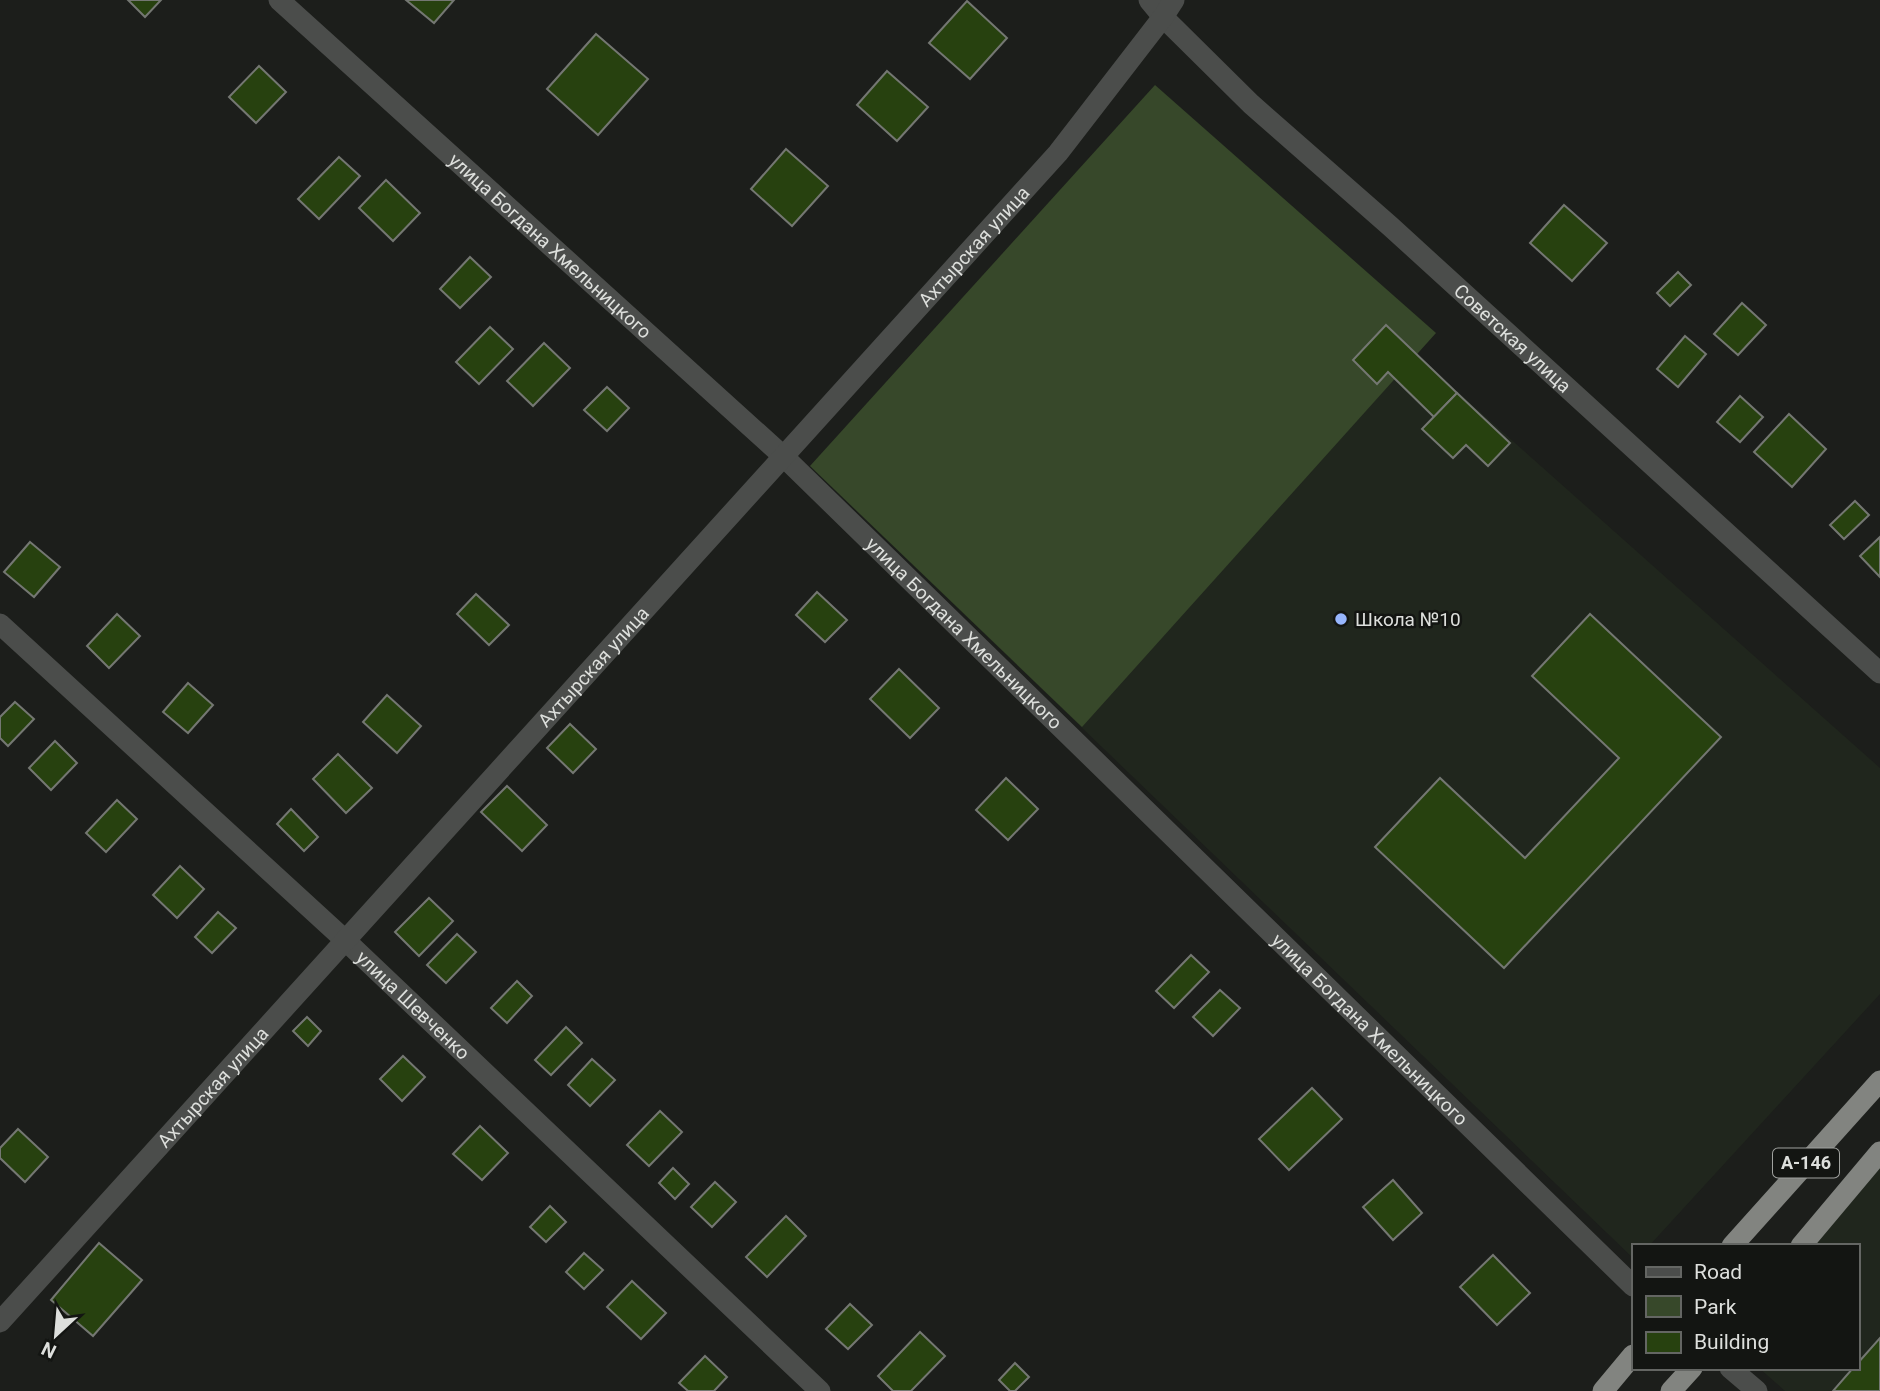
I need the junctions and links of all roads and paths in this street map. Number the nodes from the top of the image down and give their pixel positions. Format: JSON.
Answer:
{"nodes":[{"id":1,"x":279,"y":0,"type":"edge"},
{"id":2,"x":1149,"y":0,"type":"edge"},
{"id":3,"x":1168,"y":9,"type":"edge"},
{"id":4,"x":783,"y":456,"type":"junction"},
{"id":5,"x":0,"y":624,"type":"edge"},
{"id":6,"x":1880,"y":673,"type":"edge"},
{"id":7,"x":346,"y":941,"type":"junction"},
{"id":8,"x":1880,"y":1081,"type":"edge"},
{"id":9,"x":1880,"y":1152,"type":"edge"},
{"id":10,"x":1734,"y":1244,"type":"edge"},
{"id":11,"x":1803,"y":1244,"type":"edge"},
{"id":12,"x":1632,"y":1285,"type":"edge"},
{"id":13,"x":0,"y":1322,"type":"edge"},
{"id":14,"x":1632,"y":1356,"type":"edge"},
{"id":15,"x":1690,"y":1370,"type":"edge"},
{"id":16,"x":1732,"y":1370,"type":"edge"},
{"id":17,"x":820,"y":1391,"type":"edge"},
{"id":18,"x":1603,"y":1391,"type":"edge"},
{"id":19,"x":1671,"y":1391,"type":"edge"},
{"id":20,"x":1756,"y":1391,"type":"edge"}],
"edges":[{"from":1,"to":4,"type":"street","name":"улица Богдана Хмельницкого"},
{"from":2,"to":3,"type":"street","name":"Советская улица"},
{"from":3,"to":4,"type":"street","name":"Ахтырская улица"},
{"from":3,"to":6,"type":"street","name":"Советская улица"},
{"from":4,"to":7,"type":"street","name":"Ахтырская улица"},
{"from":4,"to":12,"type":"street","name":"улица Богдана Хмельницкого"},
{"from":5,"to":7,"type":"street","name":"улица Шевченко"},
{"from":7,"to":13,"type":"street","name":"Ахтырская улица"},
{"from":7,"to":17,"type":"street","name":"улица Шевченко"},
{"from":8,"to":10,"type":"highway","number":"А-146"},
{"from":9,"to":11,"type":"highway","number":"А-146"},
{"from":14,"to":18,"type":"highway"},
{"from":15,"to":19,"type":"highway"},
{"from":16,"to":20,"type":"street"}]}
